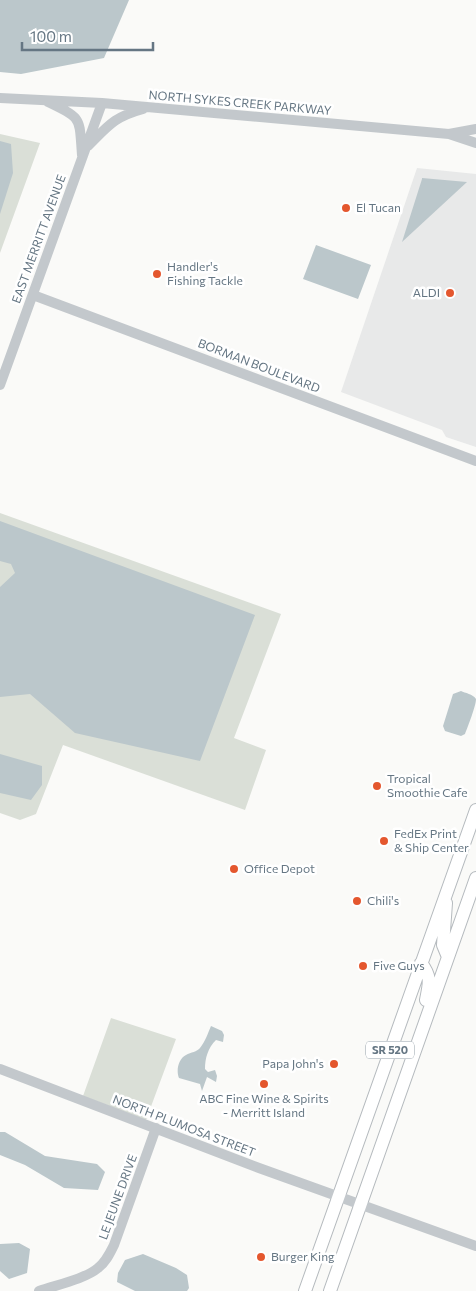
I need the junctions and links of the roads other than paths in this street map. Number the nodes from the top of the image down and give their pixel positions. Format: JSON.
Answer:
{"nodes":[{"id":1,"x":0,"y":98,"type":"edge"},
{"id":2,"x":45,"y":100,"type":"junction"},
{"id":3,"x":102,"y":102,"type":"junction"},
{"id":4,"x":151,"y":107,"type":"junction"},
{"id":5,"x":476,"y":129,"type":"edge"},
{"id":6,"x":449,"y":134,"type":"junction"},
{"id":7,"x":476,"y":143,"type":"edge"},
{"id":8,"x":84,"y":153,"type":"junction"},
{"id":9,"x":33,"y":295,"type":"junction"},
{"id":10,"x":0,"y":385,"type":"edge"},
{"id":11,"x":476,"y":461,"type":"edge"},
{"id":12,"x":476,"y":810,"type":"edge"},
{"id":13,"x":476,"y":878,"type":"edge"},
{"id":14,"x":446,"y":893,"type":"junction"},
{"id":15,"x":448,"y":957,"type":"junction"},
{"id":16,"x":421,"y":963,"type":"junction"},
{"id":17,"x":422,"y":1032,"type":"junction"},
{"id":18,"x":0,"y":1069,"type":"edge"},
{"id":19,"x":156,"y":1128,"type":"junction"},
{"id":20,"x":338,"y":1196,"type":"junction"},
{"id":21,"x":361,"y":1204,"type":"junction"},
{"id":22,"x":476,"y":1246,"type":"edge"},
{"id":23,"x":40,"y":1291,"type":"edge"},
{"id":24,"x":305,"y":1291,"type":"edge"},
{"id":25,"x":330,"y":1291,"type":"edge"}],
"edges":[{"from":1,"to":2,"type":"street","name":"NORTH SYKES CREEK PARKWAY"},
{"from":2,"to":3,"type":"street","name":"NORTH SYKES CREEK PARKWAY"},
{"from":2,"to":8,"type":"street"},
{"from":3,"to":4,"type":"street","name":"NORTH SYKES CREEK PARKWAY"},
{"from":3,"to":8,"type":"street","name":"EAST MERRITT AVENUE"},
{"from":4,"to":6,"type":"street","name":"NORTH SYKES CREEK PARKWAY"},
{"from":4,"to":8,"type":"street"},
{"from":5,"to":6,"type":"street","name":"NORTH SYKES CREEK PARKWAY"},
{"from":6,"to":7,"type":"street"},
{"from":8,"to":9,"type":"street","name":"EAST MERRITT AVENUE"},
{"from":9,"to":10,"type":"street","name":"EAST MERRITT AVENUE"},
{"from":9,"to":11,"type":"street","name":"BORMAN BOULEVARD"},
{"from":12,"to":14,"type":"main road","number":"SR 520"},
{"from":13,"to":15,"type":"main road","number":"SR 520"},
{"from":14,"to":15,"type":"main road"},
{"from":14,"to":16,"type":"main road","number":"SR 520"},
{"from":15,"to":17,"type":"main road","number":"SR 520"},
{"from":16,"to":17,"type":"main road"},
{"from":16,"to":20,"type":"main road","number":"SR 520"},
{"from":17,"to":21,"type":"main road","number":"SR 520"},
{"from":18,"to":19,"type":"street","name":"NORTH PLUMOSA STREET"},
{"from":19,"to":20,"type":"street","name":"NORTH PLUMOSA STREET"},
{"from":19,"to":23,"type":"street","name":"LE JEUNE DRIVE"},
{"from":20,"to":21,"type":"street","name":"NORTH PLUMOSA STREET"},
{"from":20,"to":24,"type":"main road","number":"SR 520"},
{"from":21,"to":22,"type":"street","name":"NORTH PLUMOSA STREET"},
{"from":21,"to":25,"type":"main road","number":"SR 520"}]}
